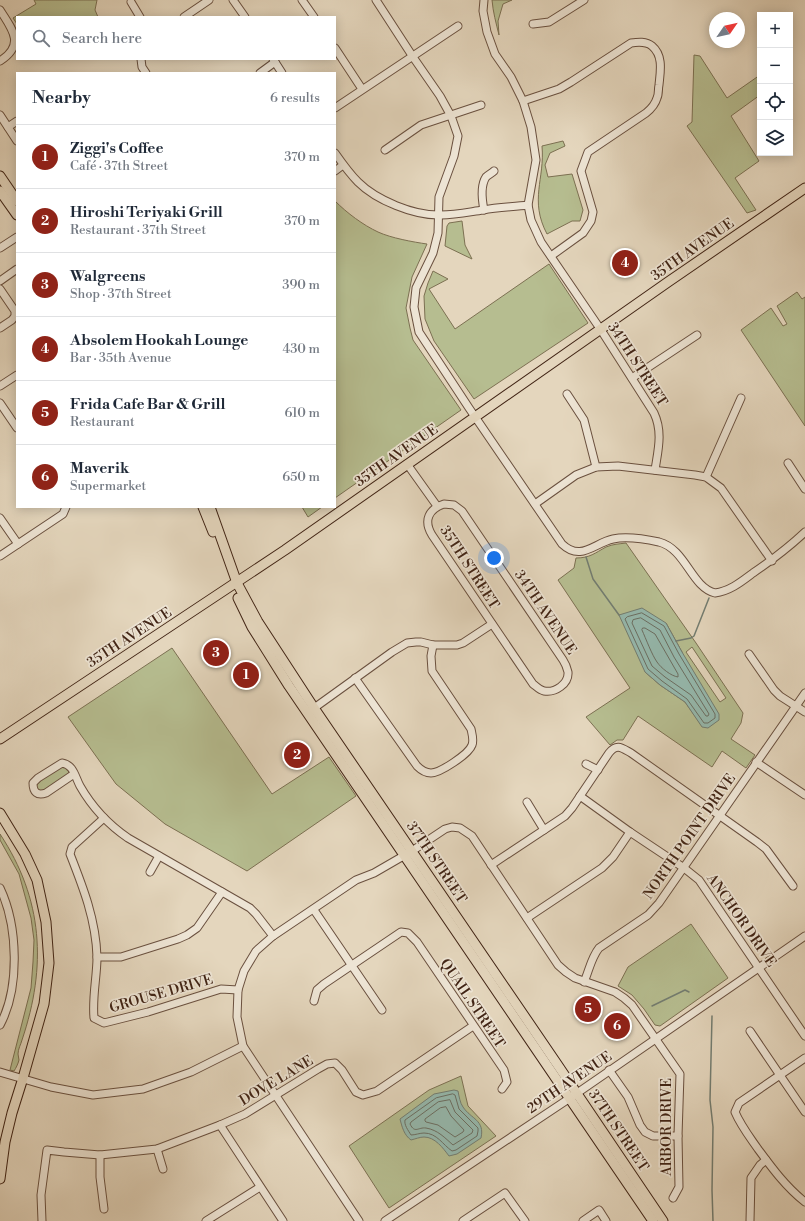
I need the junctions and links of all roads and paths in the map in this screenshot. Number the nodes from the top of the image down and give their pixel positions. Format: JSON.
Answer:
{"nodes":[{"id":1,"x":209,"y":0,"type":"edge"},
{"id":2,"x":233,"y":0,"type":"edge"},
{"id":3,"x":302,"y":0,"type":"edge"},
{"id":4,"x":376,"y":0,"type":"edge"},
{"id":5,"x":484,"y":0,"type":"edge"},
{"id":6,"x":584,"y":0,"type":"edge"},
{"id":7,"x":131,"y":2,"type":"dead end"},
{"id":8,"x":571,"y":3,"type":"edge"},
{"id":9,"x":0,"y":10,"type":"edge"},
{"id":10,"x":139,"y":16,"type":"edge"},
{"id":11,"x":187,"y":16,"type":"edge"},
{"id":12,"x":244,"y":16,"type":"edge"},
{"id":13,"x":313,"y":16,"type":"edge"},
{"id":14,"x":533,"y":24,"type":"dead end"},
{"id":15,"x":458,"y":26,"type":"dead end"},
{"id":16,"x":336,"y":50,"type":"edge"},
{"id":17,"x":412,"y":57,"type":"junction"},
{"id":18,"x":141,"y":60,"type":"edge"},
{"id":19,"x":0,"y":61,"type":"edge"},
{"id":20,"x":274,"y":61,"type":"edge"},
{"id":21,"x":145,"y":72,"type":"edge"},
{"id":22,"x":261,"y":72,"type":"edge"},
{"id":23,"x":281,"y":72,"type":"edge"},
{"id":24,"x":362,"y":89,"type":"junction"},
{"id":25,"x":523,"y":101,"type":"junction"},
{"id":26,"x":481,"y":105,"type":"dead end"},
{"id":27,"x":336,"y":107,"type":"edge"},
{"id":28,"x":0,"y":115,"type":"edge"},
{"id":29,"x":451,"y":116,"type":"junction"},
{"id":30,"x":16,"y":122,"type":"edge"},
{"id":31,"x":8,"y":127,"type":"junction"},
{"id":32,"x":16,"y":139,"type":"edge"},
{"id":33,"x":385,"y":150,"type":"dead end"},
{"id":34,"x":336,"y":154,"type":"edge"},
{"id":35,"x":343,"y":165,"type":"junction"},
{"id":36,"x":336,"y":170,"type":"edge"},
{"id":37,"x":494,"y":171,"type":"dead end"},
{"id":38,"x":0,"y":176,"type":"edge"},
{"id":39,"x":805,"y":188,"type":"edge"},
{"id":40,"x":0,"y":191,"type":"edge"},
{"id":41,"x":16,"y":200,"type":"edge"},
{"id":42,"x":528,"y":205,"type":"junction"},
{"id":43,"x":484,"y":210,"type":"junction"},
{"id":44,"x":16,"y":214,"type":"edge"},
{"id":45,"x":439,"y":216,"type":"junction"},
{"id":46,"x":16,"y":238,"type":"edge"},
{"id":47,"x":0,"y":248,"type":"edge"},
{"id":48,"x":551,"y":256,"type":"junction"},
{"id":49,"x":16,"y":271,"type":"edge"},
{"id":50,"x":0,"y":281,"type":"edge"},
{"id":51,"x":0,"y":289,"type":"edge"},
{"id":52,"x":0,"y":328,"type":"edge"},
{"id":53,"x":601,"y":330,"type":"junction"},
{"id":54,"x":697,"y":335,"type":"dead end"},
{"id":55,"x":16,"y":377,"type":"edge"},
{"id":56,"x":632,"y":378,"type":"junction"},
{"id":57,"x":0,"y":386,"type":"edge"},
{"id":58,"x":567,"y":394,"type":"dead end"},
{"id":59,"x":741,"y":398,"type":"dead end"},
{"id":60,"x":1,"y":405,"type":"edge"},
{"id":61,"x":475,"y":416,"type":"junction"},
{"id":62,"x":16,"y":427,"type":"edge"},
{"id":63,"x":788,"y":463,"type":"dead end"},
{"id":64,"x":407,"y":464,"type":"junction"},
{"id":65,"x":596,"y":467,"type":"junction"},
{"id":66,"x":655,"y":470,"type":"junction"},
{"id":67,"x":706,"y":477,"type":"junction"},
{"id":68,"x":805,"y":489,"type":"edge"},
{"id":69,"x":535,"y":504,"type":"junction"},
{"id":70,"x":437,"y":506,"type":"junction"},
{"id":71,"x":66,"y":508,"type":"edge"},
{"id":72,"x":203,"y":508,"type":"edge"},
{"id":73,"x":210,"y":508,"type":"edge"},
{"id":74,"x":0,"y":518,"type":"edge"},
{"id":75,"x":805,"y":532,"type":"edge"},
{"id":76,"x":18,"y":544,"type":"junction"},
{"id":77,"x":0,"y":556,"type":"edge"},
{"id":78,"x":772,"y":561,"type":"junction"},
{"id":79,"x":235,"y":584,"type":"junction"},
{"id":80,"x":492,"y":624,"type":"junction"},
{"id":81,"x":433,"y":645,"type":"junction"},
{"id":82,"x":749,"y":654,"type":"dead end"},
{"id":83,"x":355,"y":678,"type":"junction"},
{"id":84,"x":805,"y":693,"type":"edge"},
{"id":85,"x":795,"y":706,"type":"junction"},
{"id":86,"x":311,"y":710,"type":"junction"},
{"id":87,"x":805,"y":712,"type":"edge"},
{"id":88,"x":0,"y":739,"type":"edge"},
{"id":89,"x":756,"y":762,"type":"junction"},
{"id":90,"x":586,"y":764,"type":"dead end"},
{"id":91,"x":598,"y":770,"type":"junction"},
{"id":92,"x":74,"y":774,"type":"junction"},
{"id":93,"x":805,"y":795,"type":"edge"},
{"id":94,"x":580,"y":796,"type":"junction"},
{"id":95,"x":527,"y":802,"type":"dead end"},
{"id":96,"x":0,"y":813,"type":"edge"},
{"id":97,"x":720,"y":815,"type":"junction"},
{"id":98,"x":104,"y":818,"type":"junction"},
{"id":99,"x":544,"y":830,"type":"junction"},
{"id":100,"x":630,"y":832,"type":"junction"},
{"id":101,"x":408,"y":853,"type":"junction"},
{"id":102,"x":159,"y":856,"type":"junction"},
{"id":103,"x":491,"y":865,"type":"junction"},
{"id":104,"x":684,"y":868,"type":"junction"},
{"id":105,"x":150,"y":872,"type":"dead end"},
{"id":106,"x":793,"y":886,"type":"dead end"},
{"id":107,"x":0,"y":888,"type":"edge"},
{"id":108,"x":222,"y":892,"type":"junction"},
{"id":109,"x":3,"y":906,"type":"edge"},
{"id":110,"x":314,"y":910,"type":"junction"},
{"id":111,"x":526,"y":918,"type":"junction"},
{"id":112,"x":274,"y":936,"type":"junction"},
{"id":113,"x":805,"y":936,"type":"edge"},
{"id":114,"x":97,"y":957,"type":"junction"},
{"id":115,"x":351,"y":965,"type":"junction"},
{"id":116,"x":758,"y":968,"type":"junction"},
{"id":117,"x":584,"y":982,"type":"junction"},
{"id":118,"x":238,"y":990,"type":"junction"},
{"id":119,"x":314,"y":1001,"type":"dead end"},
{"id":120,"x":382,"y":1010,"type":"dead end"},
{"id":121,"x":0,"y":1025,"type":"edge"},
{"id":122,"x":473,"y":1026,"type":"junction"},
{"id":123,"x":750,"y":1031,"type":"dead end"},
{"id":124,"x":805,"y":1036,"type":"edge"},
{"id":125,"x":656,"y":1039,"type":"junction"},
{"id":126,"x":243,"y":1046,"type":"junction"},
{"id":127,"x":805,"y":1058,"type":"edge"},
{"id":128,"x":609,"y":1070,"type":"junction"},
{"id":129,"x":0,"y":1072,"type":"edge"},
{"id":130,"x":780,"y":1076,"type":"junction"},
{"id":131,"x":23,"y":1078,"type":"junction"},
{"id":132,"x":502,"y":1090,"type":"dead end"},
{"id":133,"x":274,"y":1095,"type":"junction"},
{"id":134,"x":573,"y":1095,"type":"junction"},
{"id":135,"x":805,"y":1112,"type":"edge"},
{"id":136,"x":220,"y":1126,"type":"junction"},
{"id":137,"x":678,"y":1136,"type":"junction"},
{"id":138,"x":157,"y":1149,"type":"junction"},
{"id":139,"x":100,"y":1155,"type":"junction"},
{"id":140,"x":766,"y":1160,"type":"junction"},
{"id":141,"x":163,"y":1169,"type":"dead end"},
{"id":142,"x":0,"y":1179,"type":"edge"},
{"id":143,"x":260,"y":1187,"type":"junction"},
{"id":144,"x":673,"y":1198,"type":"dead end"},
{"id":145,"x":805,"y":1202,"type":"edge"},
{"id":146,"x":104,"y":1209,"type":"dead end"},
{"id":147,"x":42,"y":1221,"type":"edge"},
{"id":148,"x":206,"y":1221,"type":"edge"},
{"id":149,"x":283,"y":1221,"type":"edge"},
{"id":150,"x":359,"y":1221,"type":"edge"},
{"id":151,"x":385,"y":1221,"type":"edge"},
{"id":152,"x":463,"y":1221,"type":"edge"},
{"id":153,"x":525,"y":1221,"type":"edge"},
{"id":154,"x":583,"y":1221,"type":"edge"},
{"id":155,"x":606,"y":1221,"type":"edge"},
{"id":156,"x":653,"y":1221,"type":"edge"},
{"id":157,"x":663,"y":1221,"type":"edge"},
{"id":158,"x":750,"y":1221,"type":"edge"}],
"edges":[{"from":1,"to":11,"type":"street"},
{"from":2,"to":12,"type":"street"},
{"from":3,"to":13,"type":"street"},
{"from":4,"to":17,"type":"street"},
{"from":5,"to":25,"type":"street"},
{"from":6,"to":8,"type":"street"},
{"from":7,"to":10,"type":"street"},
{"from":8,"to":14,"type":"street"},
{"from":9,"to":19,"type":"street"},
{"from":15,"to":17,"type":"street"},
{"from":16,"to":24,"type":"street"},
{"from":17,"to":24,"type":"street"},
{"from":17,"to":29,"type":"street"},
{"from":18,"to":21,"type":"street"},
{"from":20,"to":22,"type":"street"},
{"from":20,"to":23,"type":"street"},
{"from":24,"to":27,"type":"street"},
{"from":25,"to":42,"type":"street"},
{"from":25,"to":48,"type":"street"},
{"from":26,"to":29,"type":"street"},
{"from":28,"to":31,"type":"street"},
{"from":29,"to":33,"type":"street"},
{"from":29,"to":45,"type":"street"},
{"from":30,"to":31,"type":"street"},
{"from":31,"to":32,"type":"street"},
{"from":34,"to":35,"type":"street"},
{"from":35,"to":36,"type":"street"},
{"from":35,"to":45,"type":"street"},
{"from":37,"to":43,"type":"street"},
{"from":38,"to":41,"type":"main road"},
{"from":39,"to":53,"type":"main road","name":"35TH AVENUE"},
{"from":40,"to":44,"type":"main road"},
{"from":42,"to":43,"type":"street"},
{"from":42,"to":48,"type":"street","name":"34TH STREET"},
{"from":43,"to":45,"type":"street"},
{"from":45,"to":61,"type":"street"},
{"from":46,"to":47,"type":"street"},
{"from":48,"to":53,"type":"street","name":"34TH STREET"},
{"from":49,"to":50,"type":"street"},
{"from":51,"to":52,"type":"street"},
{"from":53,"to":56,"type":"street","name":"34TH STREET"},
{"from":53,"to":61,"type":"main road","name":"35TH AVENUE"},
{"from":54,"to":56,"type":"street"},
{"from":55,"to":57,"type":"street"},
{"from":56,"to":66,"type":"street","name":"34TH STREET"},
{"from":58,"to":65,"type":"street"},
{"from":59,"to":67,"type":"street"},
{"from":60,"to":62,"type":"street"},
{"from":61,"to":64,"type":"main road","name":"35TH AVENUE"},
{"from":61,"to":69,"type":"street"},
{"from":63,"to":68,"type":"street"},
{"from":64,"to":70,"type":"street","name":"35TH STREET"},
{"from":64,"to":79,"type":"main road","name":"35TH AVENUE"},
{"from":65,"to":66,"type":"street"},
{"from":65,"to":69,"type":"street"},
{"from":66,"to":67,"type":"street"},
{"from":67,"to":78,"type":"street"},
{"from":69,"to":78,"type":"street"},
{"from":70,"to":80,"type":"street","name":"35TH STREET"},
{"from":70,"to":80,"type":"street","name":"34TH AVENUE"},
{"from":71,"to":76,"type":"street"},
{"from":72,"to":79,"type":"main road","name":"37TH STREET"},
{"from":73,"to":79,"type":"main road","name":"37TH STREET"},
{"from":74,"to":76,"type":"street"},
{"from":75,"to":78,"type":"street"},
{"from":76,"to":77,"type":"street"},
{"from":79,"to":86,"type":"main road","name":"37TH STREET"},
{"from":79,"to":88,"type":"main road","name":"35TH AVENUE"},
{"from":80,"to":81,"type":"street"},
{"from":81,"to":83,"type":"street"},
{"from":81,"to":83,"type":"street"},
{"from":82,"to":85,"type":"street"},
{"from":83,"to":86,"type":"street"},
{"from":84,"to":85,"type":"street","name":"NORTH POINT DRIVE"},
{"from":85,"to":87,"type":"street"},
{"from":85,"to":89,"type":"street","name":"NORTH POINT DRIVE"},
{"from":86,"to":101,"type":"main road","name":"37TH STREET"},
{"from":89,"to":93,"type":"street"},
{"from":89,"to":97,"type":"street","name":"NORTH POINT DRIVE"},
{"from":90,"to":91,"type":"street"},
{"from":91,"to":94,"type":"street"},
{"from":91,"to":97,"type":"street"},
{"from":92,"to":92,"type":"street"},
{"from":92,"to":98,"type":"street"},
{"from":94,"to":99,"type":"street"},
{"from":94,"to":100,"type":"street","name":"ANCHOR DRIVE"},
{"from":95,"to":99,"type":"street"},
{"from":96,"to":131,"type":"main road"},
{"from":97,"to":104,"type":"street","name":"NORTH POINT DRIVE"},
{"from":97,"to":106,"type":"street"},
{"from":98,"to":102,"type":"street"},
{"from":98,"to":114,"type":"street"},
{"from":99,"to":103,"type":"street"},
{"from":100,"to":104,"type":"street","name":"ANCHOR DRIVE"},
{"from":100,"to":111,"type":"street"},
{"from":101,"to":103,"type":"street","name":"ARBOR DRIVE"},
{"from":101,"to":110,"type":"street","name":"ARBOR DRIVE"},
{"from":101,"to":134,"type":"main road","name":"37TH STREET"},
{"from":102,"to":105,"type":"street"},
{"from":102,"to":108,"type":"street"},
{"from":103,"to":111,"type":"street","name":"ARBOR DRIVE"},
{"from":104,"to":116,"type":"street","name":"ANCHOR DRIVE"},
{"from":104,"to":117,"type":"street","name":"NORTH POINT DRIVE"},
{"from":107,"to":109,"type":"street"},
{"from":108,"to":112,"type":"street"},
{"from":108,"to":114,"type":"street"},
{"from":109,"to":121,"type":"street"},
{"from":110,"to":112,"type":"street","name":"ARBOR DRIVE"},
{"from":110,"to":115,"type":"street"},
{"from":111,"to":117,"type":"street","name":"ARBOR DRIVE"},
{"from":112,"to":118,"type":"street","name":"ARBOR DRIVE"},
{"from":113,"to":116,"type":"street","name":"29TH AVENUE"},
{"from":114,"to":118,"type":"street","name":"GROUSE DRIVE"},
{"from":115,"to":119,"type":"street"},
{"from":115,"to":120,"type":"street"},
{"from":115,"to":122,"type":"street","name":"QUAIL STREET"},
{"from":116,"to":124,"type":"street","name":"ANCHOR DRIVE"},
{"from":116,"to":125,"type":"street","name":"29TH AVENUE"},
{"from":117,"to":125,"type":"street","name":"ARBOR DRIVE"},
{"from":118,"to":126,"type":"street","name":"ARBOR DRIVE"},
{"from":122,"to":132,"type":"street","name":"QUAIL STREET"},
{"from":122,"to":133,"type":"street","name":"DOVE LANE"},
{"from":123,"to":130,"type":"street"},
{"from":125,"to":128,"type":"street","name":"29TH AVENUE"},
{"from":125,"to":137,"type":"street","name":"ARBOR DRIVE"},
{"from":126,"to":131,"type":"street"},
{"from":126,"to":133,"type":"street","name":"ARBOR DRIVE"},
{"from":127,"to":130,"type":"street"},
{"from":128,"to":134,"type":"street","name":"29TH AVENUE"},
{"from":128,"to":137,"type":"street"},
{"from":129,"to":131,"type":"street"},
{"from":130,"to":135,"type":"street"},
{"from":130,"to":140,"type":"street"},
{"from":131,"to":142,"type":"main road"},
{"from":133,"to":136,"type":"street","name":"DOVE LANE"},
{"from":133,"to":150,"type":"street","name":"ARBOR DRIVE"},
{"from":134,"to":151,"type":"street","name":"29TH AVENUE"},
{"from":134,"to":156,"type":"main road","name":"37TH STREET"},
{"from":134,"to":157,"type":"main road","name":"37TH STREET"},
{"from":136,"to":138,"type":"street","name":"DOVE LANE"},
{"from":136,"to":143,"type":"street"},
{"from":137,"to":144,"type":"street","name":"ARBOR DRIVE"},
{"from":138,"to":139,"type":"street","name":"DOVE LANE"},
{"from":138,"to":141,"type":"street"},
{"from":139,"to":146,"type":"street"},
{"from":139,"to":147,"type":"street","name":"DOVE LANE"},
{"from":140,"to":145,"type":"street"},
{"from":140,"to":158,"type":"street"},
{"from":143,"to":148,"type":"street"},
{"from":143,"to":149,"type":"street"},
{"from":152,"to":153,"type":"street"},
{"from":154,"to":155,"type":"street"}]}
